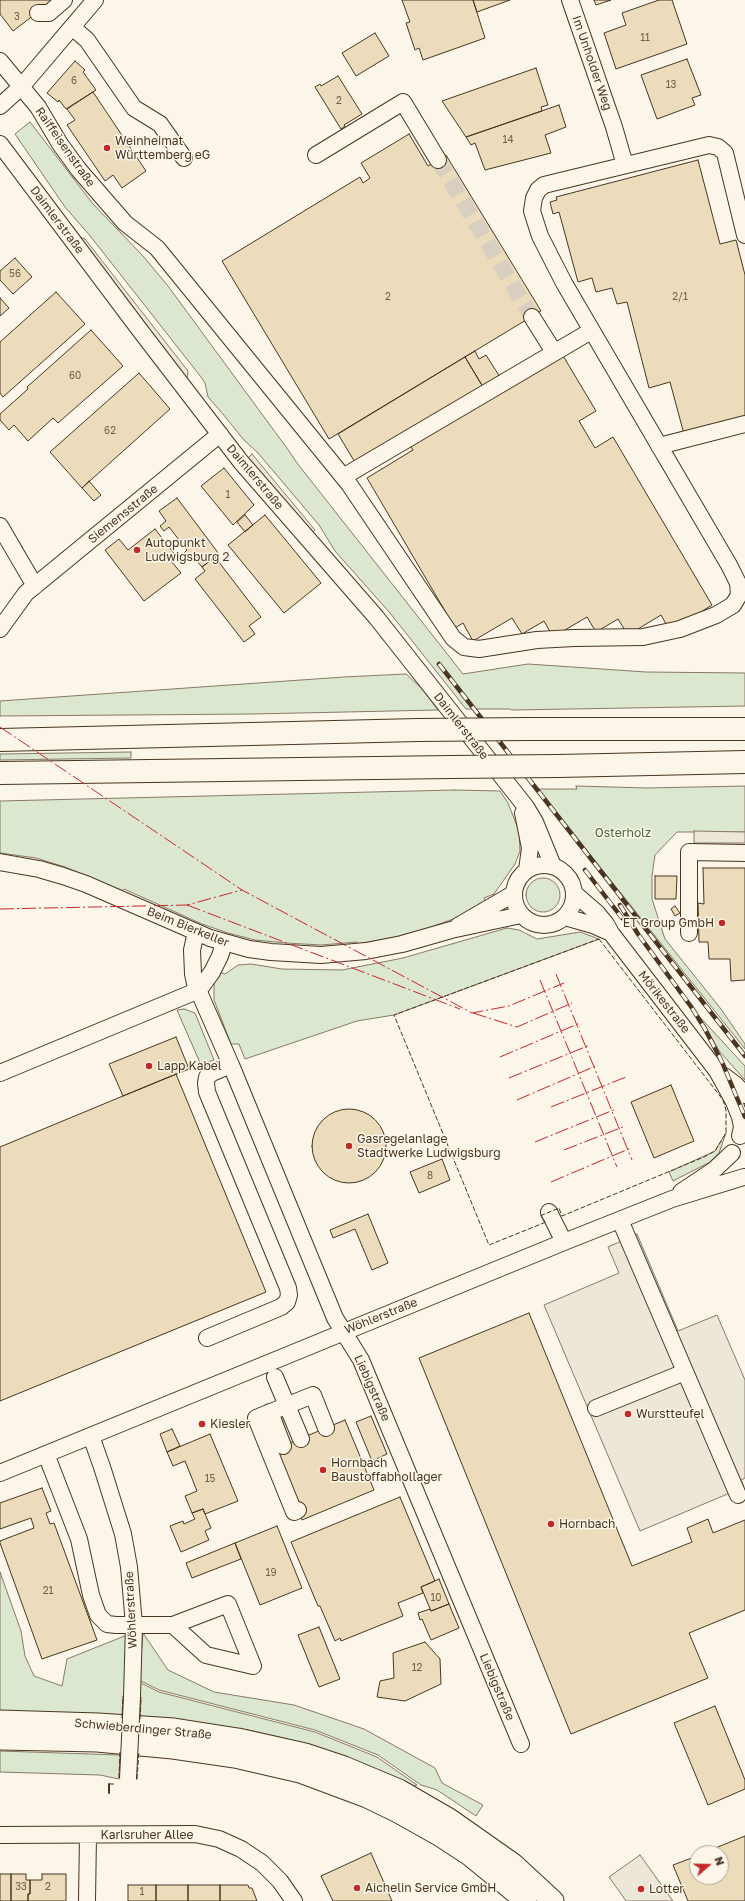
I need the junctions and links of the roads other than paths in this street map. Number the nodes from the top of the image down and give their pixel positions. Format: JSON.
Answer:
{"nodes":[{"id":1,"x":64,"y":0,"type":"edge"},
{"id":2,"x":95,"y":0,"type":"edge"},
{"id":3,"x":570,"y":0,"type":"edge"},
{"id":4,"x":38,"y":13,"type":"dead end"},
{"id":5,"x":72,"y":27,"type":"junction"},
{"id":6,"x":0,"y":61,"type":"edge"},
{"id":7,"x":21,"y":87,"type":"junction"},
{"id":8,"x":0,"y":106,"type":"edge"},
{"id":9,"x":0,"y":144,"type":"edge"},
{"id":10,"x":316,"y":155,"type":"dead end"},
{"id":11,"x":184,"y":158,"type":"dead end"},
{"id":12,"x":438,"y":160,"type":"tunnel mouth"},
{"id":13,"x":625,"y":165,"type":"junction"},
{"id":14,"x":745,"y":235,"type":"edge"},
{"id":15,"x":532,"y":317,"type":"tunnel mouth"},
{"id":16,"x":591,"y":331,"type":"junction"},
{"id":17,"x":554,"y":352,"type":"junction"},
{"id":18,"x":745,"y":424,"type":"edge"},
{"id":19,"x":220,"y":434,"type":"junction"},
{"id":20,"x":659,"y":446,"type":"junction"},
{"id":21,"x":343,"y":476,"type":"junction"},
{"id":22,"x":0,"y":526,"type":"edge"},
{"id":23,"x":31,"y":590,"type":"junction"},
{"id":24,"x":0,"y":629,"type":"edge"},
{"id":25,"x":745,"y":729,"type":"edge"},
{"id":26,"x":0,"y":740,"type":"edge"},
{"id":27,"x":745,"y":762,"type":"edge"},
{"id":28,"x":0,"y":773,"type":"edge"},
{"id":29,"x":520,"y":800,"type":"junction"},
{"id":30,"x":745,"y":852,"type":"edge"},
{"id":31,"x":0,"y":862,"type":"edge"},
{"id":32,"x":553,"y":866,"type":"junction"},
{"id":33,"x":527,"y":870,"type":"junction"},
{"id":34,"x":574,"y":893,"type":"junction"},
{"id":35,"x":514,"y":894,"type":"junction"},
{"id":36,"x":521,"y":915,"type":"junction"},
{"id":37,"x":565,"y":917,"type":"junction"},
{"id":38,"x":452,"y":930,"type":"junction"},
{"id":39,"x":196,"y":932,"type":"junction"},
{"id":40,"x":611,"y":933,"type":"junction"},
{"id":41,"x":689,"y":933,"type":"dead end"},
{"id":42,"x":224,"y":943,"type":"junction"},
{"id":43,"x":199,"y":990,"type":"junction"},
{"id":44,"x":231,"y":1065,"type":"junction"},
{"id":45,"x":717,"y":1071,"type":"junction"},
{"id":46,"x":0,"y":1073,"type":"edge"},
{"id":47,"x":745,"y":1095,"type":"edge"},
{"id":48,"x":742,"y":1134,"type":"edge"},
{"id":49,"x":732,"y":1153,"type":"junction"},
{"id":50,"x":744,"y":1178,"type":"edge"},
{"id":51,"x":672,"y":1199,"type":"junction"},
{"id":52,"x":549,"y":1212,"type":"dead end"},
{"id":53,"x":620,"y":1220,"type":"junction"},
{"id":54,"x":564,"y":1242,"type":"junction"},
{"id":55,"x":344,"y":1331,"type":"junction"},
{"id":56,"x":207,"y":1338,"type":"dead end"},
{"id":57,"x":685,"y":1372,"type":"junction"},
{"id":58,"x":275,"y":1376,"type":"dead end"},
{"id":59,"x":287,"y":1405,"type":"junction"},
{"id":60,"x":596,"y":1408,"type":"dead end"},
{"id":61,"x":270,"y":1412,"type":"junction"},
{"id":62,"x":326,"y":1428,"type":"dead end"},
{"id":63,"x":91,"y":1436,"type":"junction"},
{"id":64,"x":300,"y":1438,"type":"dead end"},
{"id":65,"x":283,"y":1446,"type":"dead end"},
{"id":66,"x":46,"y":1454,"type":"junction"},
{"id":67,"x":0,"y":1473,"type":"edge"},
{"id":68,"x":738,"y":1495,"type":"dead end"},
{"id":69,"x":298,"y":1510,"type":"dead end"},
{"id":70,"x":134,"y":1625,"type":"junction"},
{"id":71,"x":173,"y":1625,"type":"junction"},
{"id":72,"x":0,"y":1721,"type":"edge"},
{"id":73,"x":0,"y":1739,"type":"edge"},
{"id":74,"x":521,"y":1744,"type":"dead end"},
{"id":75,"x":125,"y":1780,"type":"dead end"},
{"id":76,"x":0,"y":1835,"type":"edge"},
{"id":77,"x":88,"y":1835,"type":"junction"},
{"id":78,"x":87,"y":1901,"type":"edge"},
{"id":79,"x":294,"y":1901,"type":"edge"},
{"id":80,"x":526,"y":1901,"type":"edge"},
{"id":81,"x":553,"y":1901,"type":"edge"}],
"edges":[{"from":1,"to":4,"type":"street"},
{"from":2,"to":5,"type":"street"},
{"from":3,"to":13,"type":"street","name":"Im Unholder Weg"},
{"from":5,"to":7,"type":"street"},
{"from":5,"to":11,"type":"street"},
{"from":6,"to":7,"type":"street","name":"Raiffeisenstraße"},
{"from":7,"to":8,"type":"street"},
{"from":7,"to":21,"type":"street","name":"Raiffeisenstraße"},
{"from":9,"to":19,"type":"street","name":"Daimlerstraße"},
{"from":10,"to":12,"type":"street"},
{"from":13,"to":14,"type":"street"},
{"from":13,"to":16,"type":"street"},
{"from":15,"to":17,"type":"street"},
{"from":16,"to":17,"type":"street"},
{"from":16,"to":20,"type":"street"},
{"from":17,"to":21,"type":"street"},
{"from":18,"to":20,"type":"street"},
{"from":19,"to":23,"type":"street","name":"Siemensstraße"},
{"from":19,"to":29,"type":"street","name":"Daimlerstraße"},
{"from":20,"to":21,"type":"street","name":"Raiffeisenstraße"},
{"from":22,"to":23,"type":"street"},
{"from":23,"to":24,"type":"street","name":"Siemensstraße"},
{"from":25,"to":26,"type":"highway","bridge":true},
{"from":27,"to":28,"type":"highway","bridge":true},
{"from":29,"to":32,"type":"street","name":"Daimlerstraße"},
{"from":29,"to":33,"type":"street","name":"Daimlerstraße"},
{"from":30,"to":41,"type":"street"},
{"from":31,"to":39,"type":"street","name":"Beim Bierkeller"},
{"from":32,"to":33,"type":"street"},
{"from":32,"to":34,"type":"street"},
{"from":33,"to":35,"type":"street"},
{"from":34,"to":37,"type":"street"},
{"from":34,"to":40,"type":"street","name":"Mörikestraße"},
{"from":35,"to":36,"type":"street"},
{"from":35,"to":38,"type":"street","name":"Beim Bierkeller"},
{"from":36,"to":37,"type":"street"},
{"from":36,"to":38,"type":"street","name":"Beim Bierkeller"},
{"from":37,"to":40,"type":"street","name":"Mörikestraße"},
{"from":38,"to":42,"type":"street","name":"Beim Bierkeller"},
{"from":39,"to":42,"type":"street","name":"Beim Bierkeller"},
{"from":39,"to":43,"type":"street","name":"Liebigstraße"},
{"from":40,"to":45,"type":"street","name":"Mörikestraße"},
{"from":42,"to":43,"type":"street"},
{"from":43,"to":44,"type":"street","name":"Liebigstraße"},
{"from":43,"to":46,"type":"street"},
{"from":44,"to":55,"type":"street","name":"Liebigstraße"},
{"from":44,"to":56,"type":"street"},
{"from":45,"to":47,"type":"street","name":"Mörikestraße"},
{"from":45,"to":48,"type":"street","name":"Mörikestraße"},
{"from":48,"to":49,"type":"street","name":"Mörikestraße"},
{"from":49,"to":50,"type":"street"},
{"from":49,"to":51,"type":"street","name":"Wöhlerstraße"},
{"from":50,"to":51,"type":"street","name":"Wöhlerstraße"},
{"from":51,"to":53,"type":"street","name":"Wöhlerstraße"},
{"from":52,"to":54,"type":"street"},
{"from":53,"to":54,"type":"street","name":"Wöhlerstraße"},
{"from":53,"to":57,"type":"street"},
{"from":54,"to":55,"type":"street","name":"Wöhlerstraße"},
{"from":55,"to":63,"type":"street","name":"Wöhlerstraße"},
{"from":55,"to":74,"type":"street","name":"Liebigstraße"},
{"from":57,"to":60,"type":"street"},
{"from":57,"to":68,"type":"street"},
{"from":58,"to":59,"type":"street"},
{"from":59,"to":61,"type":"street"},
{"from":59,"to":62,"type":"street"},
{"from":59,"to":64,"type":"street"},
{"from":61,"to":65,"type":"street"},
{"from":61,"to":69,"type":"street"},
{"from":63,"to":66,"type":"street","name":"Wöhlerstraße"},
{"from":63,"to":70,"type":"street","name":"Wöhlerstraße"},
{"from":66,"to":67,"type":"street","name":"Wöhlerstraße"},
{"from":66,"to":70,"type":"street"},
{"from":70,"to":71,"type":"street"},
{"from":70,"to":75,"type":"street","name":"Wöhlerstraße","bridge":true},
{"from":71,"to":71,"type":"street"},
{"from":72,"to":81,"type":"main road","name":"Schwieberdinger Straße"},
{"from":73,"to":80,"type":"main road","name":"Schwieberdinger Straße"},
{"from":76,"to":77,"type":"street","name":"Karlsruher Allee"},
{"from":77,"to":78,"type":"street"},
{"from":77,"to":79,"type":"street","name":"Karlsruher Allee"}]}
